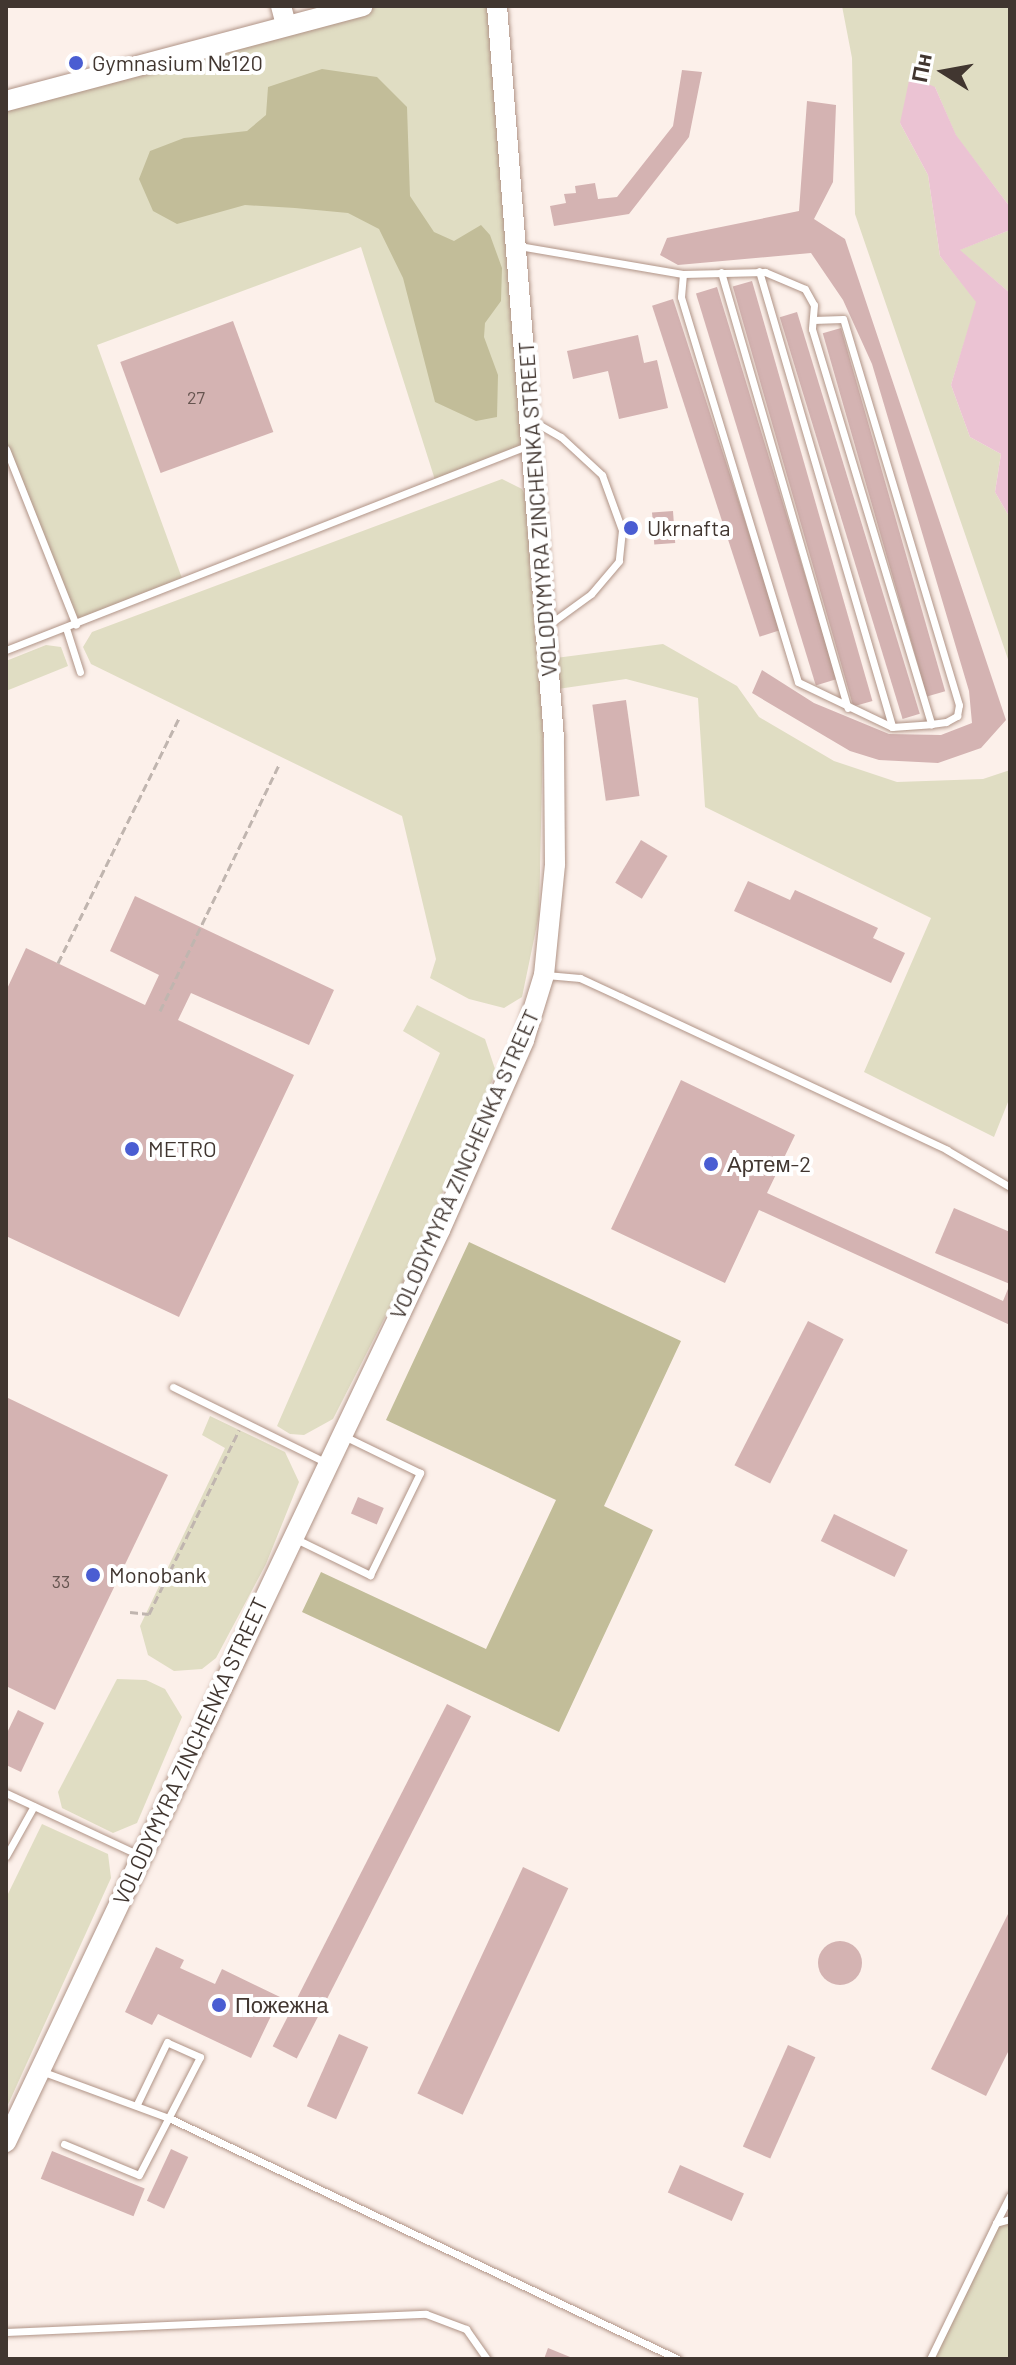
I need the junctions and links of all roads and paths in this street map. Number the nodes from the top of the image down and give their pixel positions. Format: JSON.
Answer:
{"nodes":[{"id":1,"x":363,"y":6,"type":"edge"},
{"id":2,"x":497,"y":6,"type":"edge"},
{"id":3,"x":284,"y":16,"type":"edge"},
{"id":4,"x":6,"y":101,"type":"edge"},
{"id":5,"x":517,"y":246,"type":"junction"},
{"id":6,"x":759,"y":271,"type":"junction"},
{"id":7,"x":721,"y":272,"type":"junction"},
{"id":8,"x":683,"y":274,"type":"junction"},
{"id":9,"x":813,"y":320,"type":"junction"},
{"id":10,"x":531,"y":420,"type":"junction"},
{"id":11,"x":532,"y":444,"type":"junction"},
{"id":12,"x":6,"y":449,"type":"edge"},
{"id":13,"x":76,"y":625,"type":"junction"},
{"id":14,"x":545,"y":627,"type":"junction"},
{"id":15,"x":66,"y":628,"type":"junction"},
{"id":16,"x":6,"y":650,"type":"edge"},
{"id":17,"x":80,"y":672,"type":"dead end"},
{"id":18,"x":848,"y":708,"type":"junction"},
{"id":19,"x":179,"y":718,"type":"dead end"},
{"id":20,"x":931,"y":724,"type":"junction"},
{"id":21,"x":892,"y":727,"type":"junction"},
{"id":22,"x":279,"y":765,"type":"dead end"},
{"id":23,"x":58,"y":963,"type":"dead end"},
{"id":24,"x":544,"y":975,"type":"junction"},
{"id":25,"x":160,"y":1011,"type":"dead end"},
{"id":26,"x":1010,"y":1187,"type":"edge"},
{"id":27,"x":173,"y":1387,"type":"dead end"},
{"id":28,"x":243,"y":1422,"type":"junction"},
{"id":29,"x":341,"y":1435,"type":"junction"},
{"id":30,"x":327,"y":1464,"type":"junction"},
{"id":31,"x":292,"y":1537,"type":"junction"},
{"id":32,"x":130,"y":1612,"type":"dead end"},
{"id":33,"x":6,"y":1793,"type":"edge"},
{"id":34,"x":34,"y":1806,"type":"junction"},
{"id":35,"x":6,"y":1856,"type":"edge"},
{"id":36,"x":141,"y":1856,"type":"junction"},
{"id":37,"x":39,"y":2070,"type":"junction"},
{"id":38,"x":137,"y":2104,"type":"junction"},
{"id":39,"x":169,"y":2118,"type":"junction"},
{"id":40,"x":6,"y":2142,"type":"edge"},
{"id":41,"x":64,"y":2144,"type":"dead end"},
{"id":42,"x":1010,"y":2195,"type":"edge"},
{"id":43,"x":1010,"y":2219,"type":"edge"},
{"id":44,"x":996,"y":2223,"type":"junction"},
{"id":45,"x":6,"y":2332,"type":"edge"},
{"id":46,"x":487,"y":2359,"type":"edge"},
{"id":47,"x":678,"y":2359,"type":"edge"},
{"id":48,"x":930,"y":2359,"type":"edge"}],
"edges":[{"from":1,"to":3,"type":"main road"},
{"from":2,"to":5,"type":"main road","name":"VOLODYMYRA ZINCHENKA STREET"},
{"from":3,"to":4,"type":"main road"},
{"from":5,"to":8,"type":"lane"},
{"from":5,"to":10,"type":"main road","name":"VOLODYMYRA ZINCHENKA STREET"},
{"from":6,"to":7,"type":"lane"},
{"from":6,"to":9,"type":"lane"},
{"from":6,"to":21,"type":"lane"},
{"from":7,"to":8,"type":"lane"},
{"from":7,"to":18,"type":"lane"},
{"from":8,"to":18,"type":"lane"},
{"from":9,"to":20,"type":"lane"},
{"from":9,"to":20,"type":"lane"},
{"from":10,"to":11,"type":"main road","name":"VOLODYMYRA ZINCHENKA STREET"},
{"from":10,"to":14,"type":"lane"},
{"from":11,"to":13,"type":"lane"},
{"from":11,"to":14,"type":"main road","name":"VOLODYMYRA ZINCHENKA STREET"},
{"from":12,"to":13,"type":"lane"},
{"from":13,"to":15,"type":"lane"},
{"from":14,"to":24,"type":"main road","name":"VOLODYMYRA ZINCHENKA STREET"},
{"from":15,"to":16,"type":"lane"},
{"from":15,"to":17,"type":"lane"},
{"from":18,"to":21,"type":"lane"},
{"from":19,"to":23,"type":"path"},
{"from":20,"to":21,"type":"lane"},
{"from":22,"to":25,"type":"path"},
{"from":24,"to":26,"type":"lane"},
{"from":24,"to":29,"type":"main road","name":"VOLODYMYRA ZINCHENKA STREET"},
{"from":27,"to":28,"type":"lane"},
{"from":28,"to":30,"type":"lane"},
{"from":28,"to":32,"type":"path"},
{"from":29,"to":30,"type":"main road","name":"VOLODYMYRA ZINCHENKA STREET"},
{"from":29,"to":31,"type":"lane"},
{"from":30,"to":31,"type":"main road","name":"VOLODYMYRA ZINCHENKA STREET"},
{"from":31,"to":36,"type":"main road","name":"VOLODYMYRA ZINCHENKA STREET"},
{"from":33,"to":34,"type":"lane"},
{"from":34,"to":35,"type":"lane"},
{"from":34,"to":36,"type":"lane"},
{"from":36,"to":37,"type":"main road","name":"VOLODYMYRA ZINCHENKA STREET"},
{"from":37,"to":38,"type":"lane"},
{"from":37,"to":40,"type":"main road","name":"VOLODYMYRA ZINCHENKA STREET"},
{"from":38,"to":39,"type":"lane"},
{"from":38,"to":39,"type":"lane"},
{"from":39,"to":41,"type":"lane"},
{"from":39,"to":47,"type":"lane"},
{"from":42,"to":44,"type":"lane"},
{"from":43,"to":44,"type":"lane"},
{"from":44,"to":48,"type":"lane"},
{"from":45,"to":46,"type":"lane"}]}
